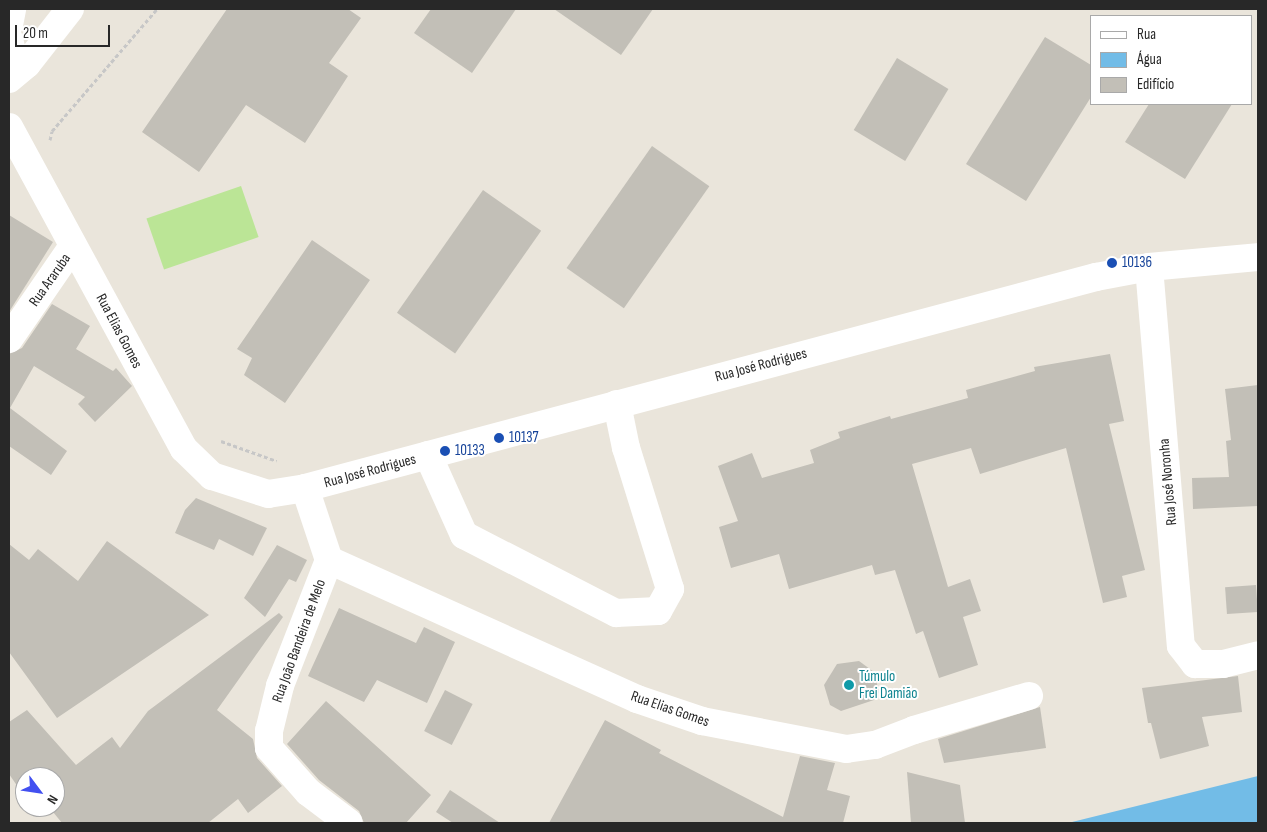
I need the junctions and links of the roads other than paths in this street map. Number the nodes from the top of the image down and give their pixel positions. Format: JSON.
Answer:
{"nodes":[{"id":1,"x":12,"y":9,"type":"edge"},
{"id":2,"x":70,"y":9,"type":"edge"},
{"id":3,"x":9,"y":25,"type":"edge"},
{"id":4,"x":9,"y":39,"type":"edge"},
{"id":5,"x":18,"y":72,"type":"edge"},
{"id":6,"x":9,"y":128,"type":"edge"},
{"id":7,"x":73,"y":246,"type":"junction"},
{"id":8,"x":1258,"y":257,"type":"edge"},
{"id":9,"x":1149,"y":267,"type":"junction"},
{"id":10,"x":9,"y":339,"type":"edge"},
{"id":11,"x":617,"y":404,"type":"junction"},
{"id":12,"x":428,"y":455,"type":"junction"},
{"id":13,"x":305,"y":488,"type":"junction"},
{"id":14,"x":268,"y":494,"type":"joint"},
{"id":15,"x":329,"y":560,"type":"junction"},
{"id":16,"x":1258,"y":655,"type":"edge"},
{"id":17,"x":1029,"y":696,"type":"dead end"},
{"id":18,"x":349,"y":823,"type":"edge"}],
"edges":[{"from":1,"to":3,"type":"street"},
{"from":2,"to":5,"type":"street"},
{"from":4,"to":5,"type":"street"},
{"from":6,"to":7,"type":"street","name":"Rua Elias Gomes"},
{"from":7,"to":10,"type":"street","name":"Rua Araruba"},
{"from":7,"to":14,"type":"street","name":"Rua Elias Gomes"},
{"from":8,"to":9,"type":"street","name":"Rua José Rodrigues"},
{"from":9,"to":11,"type":"street","name":"Rua José Rodrigues"},
{"from":9,"to":16,"type":"street","name":"Rua José Noronha"},
{"from":11,"to":12,"type":"street","name":"Rua José Rodrigues"},
{"from":11,"to":12,"type":"street"},
{"from":12,"to":13,"type":"street","name":"Rua José Rodrigues"},
{"from":13,"to":14,"type":"street","name":"Rua José Rodrigues"},
{"from":13,"to":15,"type":"street","name":"Rua João Bandeira de Melo"},
{"from":15,"to":17,"type":"street","name":"Rua Elias Gomes"},
{"from":15,"to":18,"type":"street","name":"Rua João Bandeira de Melo"}]}
